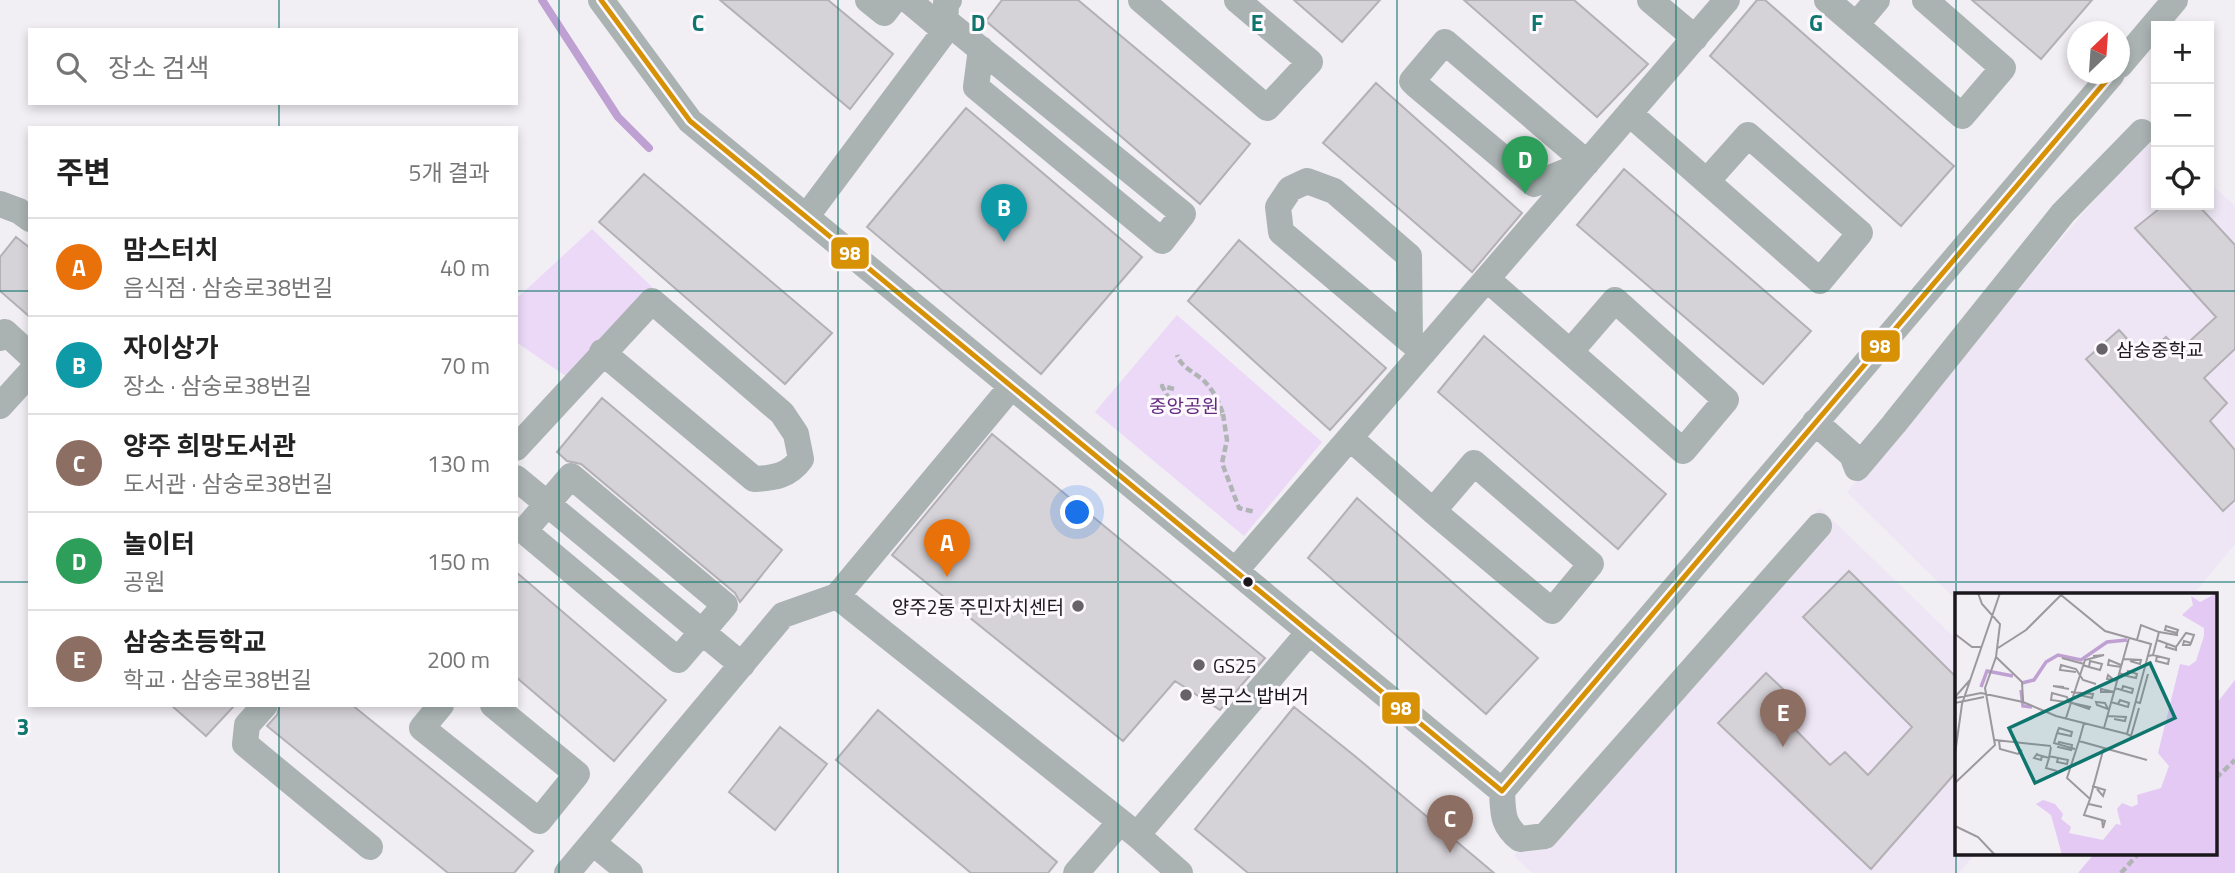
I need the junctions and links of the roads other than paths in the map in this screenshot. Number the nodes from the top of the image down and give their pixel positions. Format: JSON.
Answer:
{"nodes":[{"id":1,"x":601,"y":0,"type":"edge"},
{"id":2,"x":868,"y":0,"type":"edge"},
{"id":3,"x":894,"y":0,"type":"edge"},
{"id":4,"x":908,"y":0,"type":"edge"},
{"id":5,"x":1141,"y":0,"type":"edge"},
{"id":6,"x":1237,"y":0,"type":"edge"},
{"id":7,"x":1727,"y":0,"type":"edge"},
{"id":8,"x":1827,"y":0,"type":"edge"},
{"id":9,"x":1877,"y":0,"type":"edge"},
{"id":10,"x":1925,"y":0,"type":"edge"},
{"id":11,"x":2175,"y":0,"type":"edge"},
{"id":12,"x":1660,"y":3,"type":"edge"},
{"id":13,"x":947,"y":17,"type":"edge"},
{"id":14,"x":1856,"y":25,"type":"junction"},
{"id":15,"x":1695,"y":38,"type":"junction"},
{"id":16,"x":981,"y":49,"type":"junction"},
{"id":17,"x":2130,"y":52,"type":"edge"},
{"id":18,"x":2103,"y":84,"type":"edge"},
{"id":19,"x":1629,"y":114,"type":"junction"},
{"id":20,"x":2141,"y":132,"type":"dead end"},
{"id":21,"x":1587,"y":163,"type":"junction"},
{"id":22,"x":1707,"y":181,"type":"junction"},
{"id":23,"x":0,"y":204,"type":"edge"},
{"id":24,"x":806,"y":217,"type":"junction"},
{"id":25,"x":28,"y":218,"type":"edge"},
{"id":26,"x":1487,"y":279,"type":"junction"},
{"id":27,"x":0,"y":338,"type":"edge"},
{"id":28,"x":1417,"y":347,"type":"junction"},
{"id":29,"x":1571,"y":351,"type":"junction"},
{"id":30,"x":602,"y":352,"type":"junction"},
{"id":31,"x":28,"y":353,"type":"edge"},
{"id":32,"x":28,"y":375,"type":"edge"},
{"id":33,"x":1012,"y":387,"type":"junction"},
{"id":34,"x":0,"y":406,"type":"edge"},
{"id":35,"x":1815,"y":422,"type":"junction"},
{"id":36,"x":1350,"y":438,"type":"junction"},
{"id":37,"x":518,"y":446,"type":"edge"},
{"id":38,"x":518,"y":480,"type":"edge"},
{"id":39,"x":548,"y":503,"type":"junction"},
{"id":40,"x":1433,"y":511,"type":"junction"},
{"id":41,"x":1819,"y":526,"type":"dead end"},
{"id":42,"x":1235,"y":571,"type":"junction"},
{"id":43,"x":836,"y":596,"type":"junction"},
{"id":44,"x":702,"y":632,"type":"junction"},
{"id":45,"x":1309,"y":632,"type":"junction"},
{"id":46,"x":742,"y":665,"type":"junction"},
{"id":47,"x":263,"y":707,"type":"edge"},
{"id":48,"x":439,"y":707,"type":"edge"},
{"id":49,"x":495,"y":707,"type":"edge"},
{"id":50,"x":1502,"y":791,"type":"junction"},
{"id":51,"x":1128,"y":828,"type":"junction"},
{"id":52,"x":593,"y":844,"type":"junction"},
{"id":53,"x":370,"y":847,"type":"dead end"},
{"id":54,"x":567,"y":873,"type":"edge"},
{"id":55,"x":630,"y":873,"type":"edge"},
{"id":56,"x":1076,"y":873,"type":"edge"},
{"id":57,"x":1180,"y":873,"type":"edge"}],
"edges":[{"from":1,"to":24,"type":"street"},
{"from":2,"to":3,"type":"street"},
{"from":4,"to":13,"type":"street"},
{"from":5,"to":6,"type":"street"},
{"from":7,"to":15,"type":"street"},
{"from":8,"to":14,"type":"street"},
{"from":9,"to":14,"type":"street"},
{"from":10,"to":14,"type":"street"},
{"from":11,"to":17,"type":"street"},
{"from":12,"to":15,"type":"street"},
{"from":13,"to":16,"type":"street"},
{"from":13,"to":24,"type":"street"},
{"from":15,"to":19,"type":"street"},
{"from":16,"to":16,"type":"street"},
{"from":18,"to":35,"type":"street"},
{"from":19,"to":21,"type":"street"},
{"from":19,"to":22,"type":"street"},
{"from":20,"to":35,"type":"street"},
{"from":21,"to":21,"type":"street"},
{"from":21,"to":26,"type":"street"},
{"from":22,"to":22,"type":"street"},
{"from":23,"to":25,"type":"street"},
{"from":24,"to":33,"type":"street"},
{"from":26,"to":28,"type":"street"},
{"from":26,"to":29,"type":"street"},
{"from":27,"to":31,"type":"street"},
{"from":28,"to":28,"type":"street"},
{"from":28,"to":36,"type":"street"},
{"from":29,"to":29,"type":"street"},
{"from":30,"to":30,"type":"street"},
{"from":30,"to":37,"type":"street"},
{"from":32,"to":34,"type":"street"},
{"from":33,"to":42,"type":"street"},
{"from":33,"to":43,"type":"street"},
{"from":35,"to":50,"type":"street"},
{"from":36,"to":40,"type":"street"},
{"from":36,"to":42,"type":"street"},
{"from":38,"to":39,"type":"street"},
{"from":39,"to":44,"type":"street"},
{"from":39,"to":44,"type":"street"},
{"from":39,"to":44,"type":"street"},
{"from":40,"to":40,"type":"street"},
{"from":41,"to":50,"type":"street"},
{"from":42,"to":45,"type":"street"},
{"from":43,"to":46,"type":"street"},
{"from":43,"to":51,"type":"street"},
{"from":44,"to":46,"type":"street"},
{"from":45,"to":50,"type":"street"},
{"from":45,"to":51,"type":"street"},
{"from":46,"to":52,"type":"street"},
{"from":47,"to":53,"type":"street"},
{"from":48,"to":49,"type":"street"},
{"from":51,"to":56,"type":"street"},
{"from":51,"to":57,"type":"street"},
{"from":52,"to":54,"type":"street"},
{"from":52,"to":55,"type":"street"}]}
